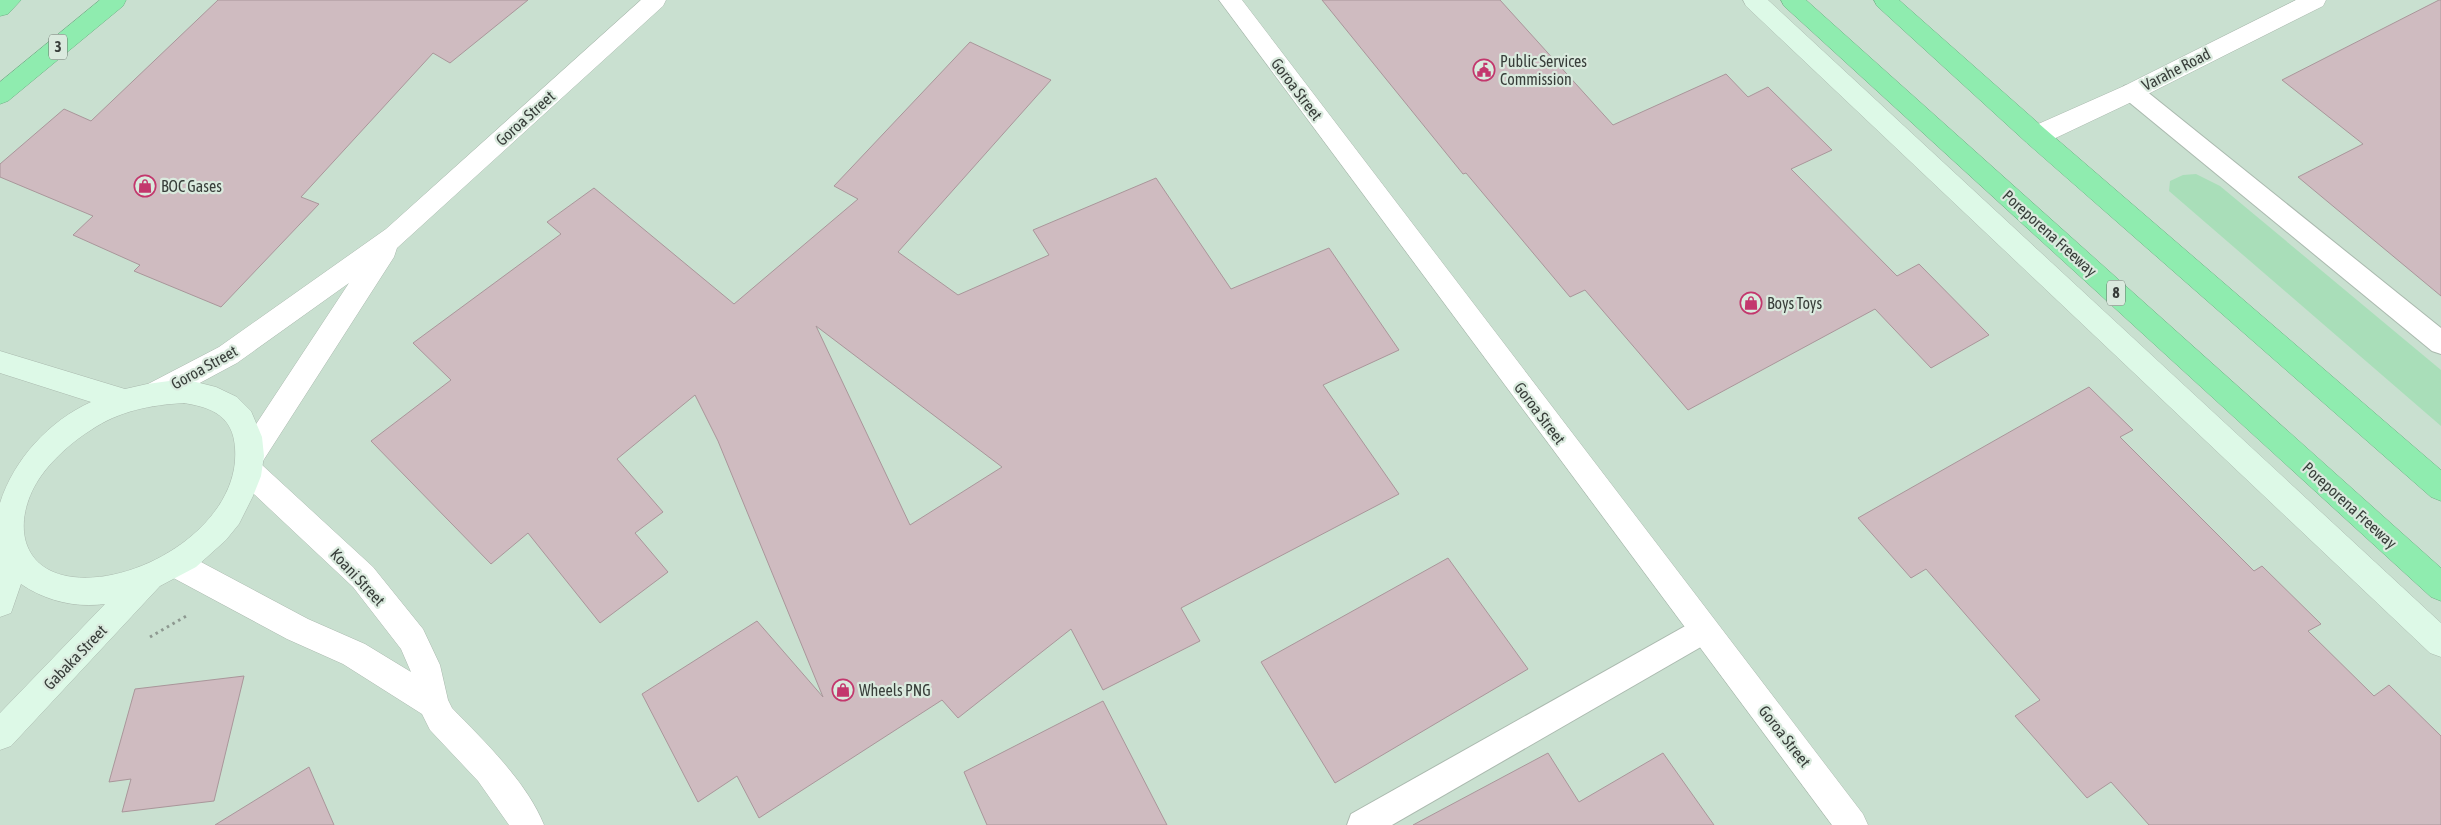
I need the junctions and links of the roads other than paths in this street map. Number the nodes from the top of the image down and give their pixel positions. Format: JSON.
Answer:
{"nodes":[{"id":1,"x":10,"y":0,"type":"edge"},
{"id":2,"x":115,"y":0,"type":"edge"},
{"id":3,"x":655,"y":0,"type":"edge"},
{"id":4,"x":1230,"y":0,"type":"edge"},
{"id":5,"x":1754,"y":0,"type":"edge"},
{"id":6,"x":1792,"y":0,"type":"edge"},
{"id":7,"x":1885,"y":0,"type":"edge"},
{"id":8,"x":2315,"y":0,"type":"edge"},
{"id":9,"x":0,"y":8,"type":"edge"},
{"id":10,"x":2132,"y":92,"type":"junction"},
{"id":11,"x":0,"y":95,"type":"edge"},
{"id":12,"x":2036,"y":136,"type":"junction"},
{"id":13,"x":395,"y":236,"type":"junction"},
{"id":14,"x":2441,"y":343,"type":"edge"},
{"id":15,"x":0,"y":362,"type":"edge"},
{"id":16,"x":158,"y":392,"type":"junction"},
{"id":17,"x":123,"y":400,"type":"junction"},
{"id":18,"x":250,"y":464,"type":"junction"},
{"id":19,"x":2441,"y":488,"type":"edge"},
{"id":20,"x":5,"y":526,"type":"edge"},
{"id":21,"x":15,"y":556,"type":"junction"},
{"id":22,"x":176,"y":564,"type":"junction"},
{"id":23,"x":150,"y":578,"type":"junction"},
{"id":24,"x":2441,"y":587,"type":"edge"},
{"id":25,"x":0,"y":603,"type":"edge"},
{"id":26,"x":1703,"y":630,"type":"junction"},
{"id":27,"x":2441,"y":643,"type":"edge"},
{"id":28,"x":433,"y":703,"type":"junction"},
{"id":29,"x":0,"y":735,"type":"edge"},
{"id":30,"x":528,"y":825,"type":"edge"},
{"id":31,"x":1362,"y":825,"type":"edge"},
{"id":32,"x":1852,"y":825,"type":"edge"}],
"edges":[{"from":1,"to":9,"type":"highway"},
{"from":2,"to":11,"type":"highway","number":"3"},
{"from":3,"to":13,"type":"street","name":"Goroa Street"},
{"from":4,"to":26,"type":"street","name":"Goroa Street"},
{"from":5,"to":27,"type":"street"},
{"from":6,"to":24,"type":"highway","name":"Poreporena Freeway","number":"8"},
{"from":7,"to":12,"type":"highway"},
{"from":8,"to":10,"type":"street","name":"Varahe Road"},
{"from":10,"to":12,"type":"street","name":"Varahe Road"},
{"from":10,"to":14,"type":"lane"},
{"from":12,"to":19,"type":"highway"},
{"from":13,"to":16,"type":"street","name":"Goroa Street"},
{"from":13,"to":18,"type":"street","name":"Goroa Street"},
{"from":15,"to":17,"type":"street"},
{"from":16,"to":17,"type":"street"},
{"from":16,"to":18,"type":"street"},
{"from":17,"to":20,"type":"street"},
{"from":18,"to":22,"type":"street"},
{"from":18,"to":28,"type":"street","name":"Koani Street"},
{"from":20,"to":21,"type":"street"},
{"from":21,"to":23,"type":"street"},
{"from":21,"to":25,"type":"street"},
{"from":22,"to":23,"type":"street"},
{"from":22,"to":28,"type":"street","name":"Koani Street"},
{"from":23,"to":29,"type":"street","name":"Gabaka Street"},
{"from":26,"to":31,"type":"lane"},
{"from":26,"to":32,"type":"street","name":"Goroa Street"},
{"from":28,"to":30,"type":"street","name":"Koani Street"}]}
